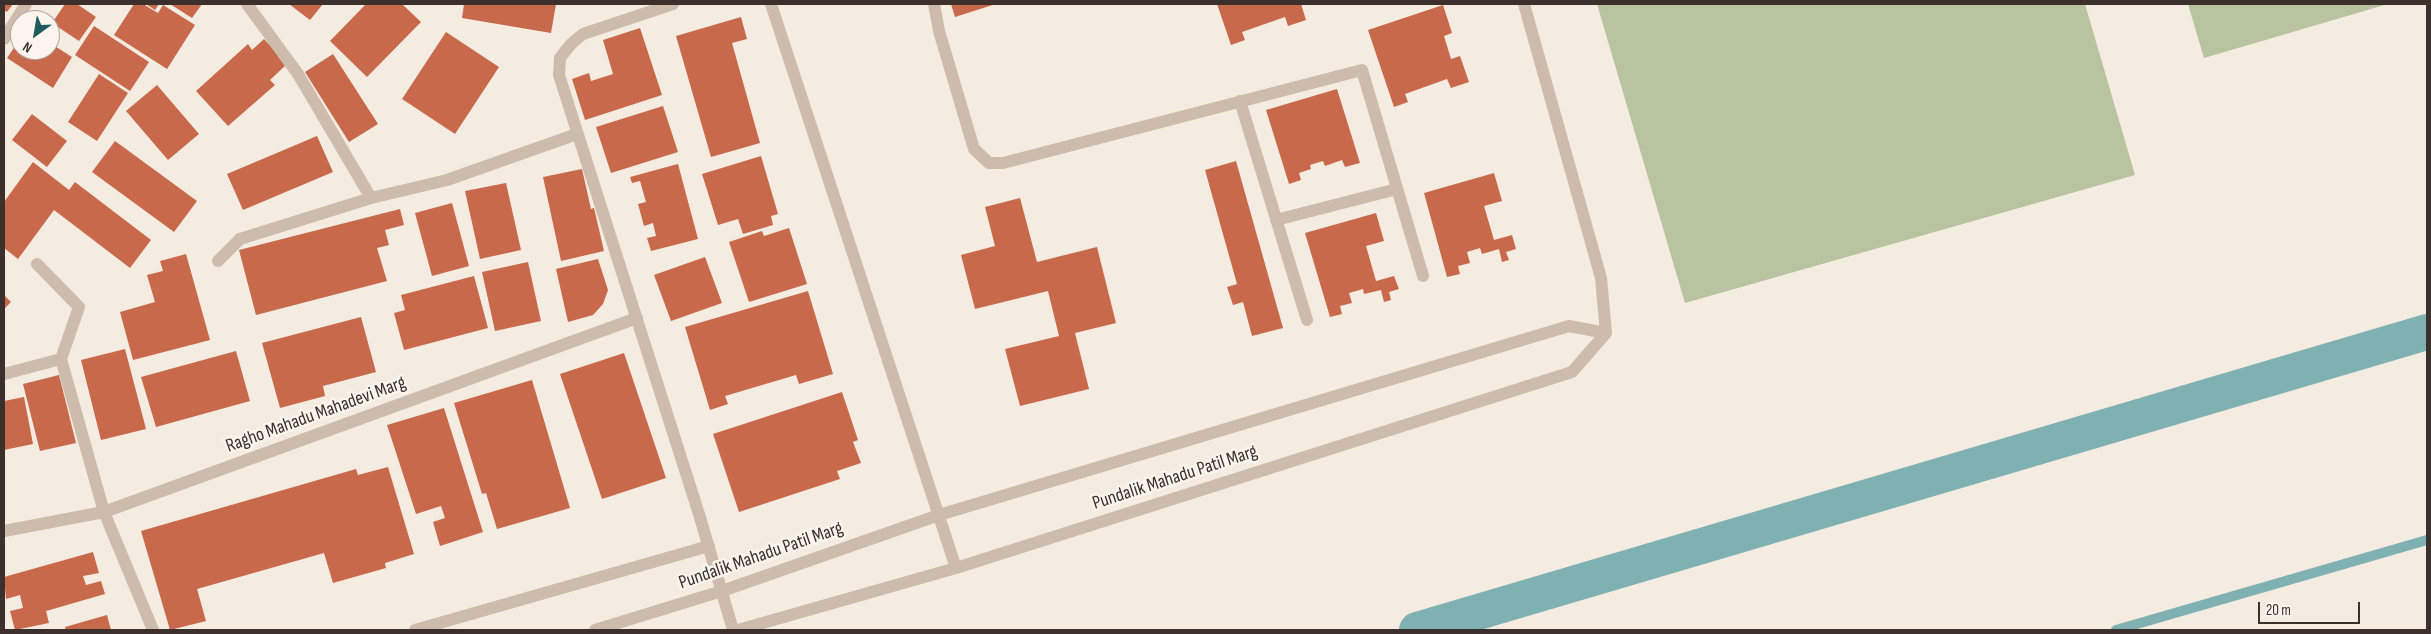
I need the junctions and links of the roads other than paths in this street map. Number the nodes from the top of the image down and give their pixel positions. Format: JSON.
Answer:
{"nodes":[{"id":1,"x":26,"y":4,"type":"edge"},
{"id":2,"x":247,"y":4,"type":"edge"},
{"id":3,"x":673,"y":4,"type":"edge"},
{"id":4,"x":771,"y":4,"type":"edge"},
{"id":5,"x":934,"y":4,"type":"edge"},
{"id":6,"x":1524,"y":4,"type":"edge"},
{"id":7,"x":4,"y":39,"type":"edge"},
{"id":8,"x":1240,"y":101,"type":"junction"},
{"id":9,"x":577,"y":134,"type":"junction"},
{"id":10,"x":1397,"y":189,"type":"junction"},
{"id":11,"x":371,"y":198,"type":"junction"},
{"id":12,"x":1276,"y":220,"type":"junction"},
{"id":13,"x":218,"y":261,"type":"dead end"},
{"id":14,"x":37,"y":264,"type":"dead end"},
{"id":15,"x":1423,"y":276,"type":"dead end"},
{"id":16,"x":637,"y":318,"type":"junction"},
{"id":17,"x":1307,"y":320,"type":"dead end"},
{"id":18,"x":1606,"y":333,"type":"junction"},
{"id":19,"x":60,"y":359,"type":"junction"},
{"id":20,"x":4,"y":374,"type":"edge"},
{"id":21,"x":104,"y":512,"type":"junction"},
{"id":22,"x":938,"y":514,"type":"junction"},
{"id":23,"x":4,"y":530,"type":"edge"},
{"id":24,"x":709,"y":546,"type":"junction"},
{"id":25,"x":956,"y":568,"type":"junction"},
{"id":26,"x":722,"y":591,"type":"junction"},
{"id":27,"x":152,"y":630,"type":"edge"},
{"id":28,"x":416,"y":630,"type":"edge"},
{"id":29,"x":595,"y":630,"type":"edge"},
{"id":30,"x":733,"y":630,"type":"edge"},
{"id":31,"x":738,"y":630,"type":"edge"}],
"edges":[{"from":1,"to":7,"type":"street"},
{"from":2,"to":11,"type":"street"},
{"from":3,"to":9,"type":"street"},
{"from":4,"to":22,"type":"street"},
{"from":5,"to":8,"type":"street"},
{"from":6,"to":18,"type":"street"},
{"from":8,"to":10,"type":"street"},
{"from":8,"to":12,"type":"street"},
{"from":9,"to":11,"type":"street"},
{"from":9,"to":16,"type":"street"},
{"from":10,"to":12,"type":"street"},
{"from":10,"to":15,"type":"street"},
{"from":11,"to":13,"type":"street"},
{"from":12,"to":17,"type":"street"},
{"from":14,"to":19,"type":"street"},
{"from":16,"to":21,"type":"street","name":"Ragho Mahadu Mahadevi Marg"},
{"from":16,"to":24,"type":"street"},
{"from":18,"to":22,"type":"street","name":"Pundalik Mahadu Patil Marg"},
{"from":18,"to":25,"type":"street","name":"Pundalik Mahadu Patil Marg"},
{"from":19,"to":20,"type":"street"},
{"from":19,"to":21,"type":"street"},
{"from":21,"to":23,"type":"street","name":"Ragho Mahadu Mahadevi Marg"},
{"from":21,"to":27,"type":"street"},
{"from":22,"to":25,"type":"street"},
{"from":22,"to":26,"type":"street","name":"Pundalik Mahadu Patil Marg"},
{"from":24,"to":26,"type":"street"},
{"from":24,"to":28,"type":"street"},
{"from":25,"to":31,"type":"street","name":"Pundalik Mahadu Patil Marg"},
{"from":26,"to":29,"type":"street","name":"Pundalik Mahadu Patil Marg"},
{"from":26,"to":30,"type":"street"}]}
